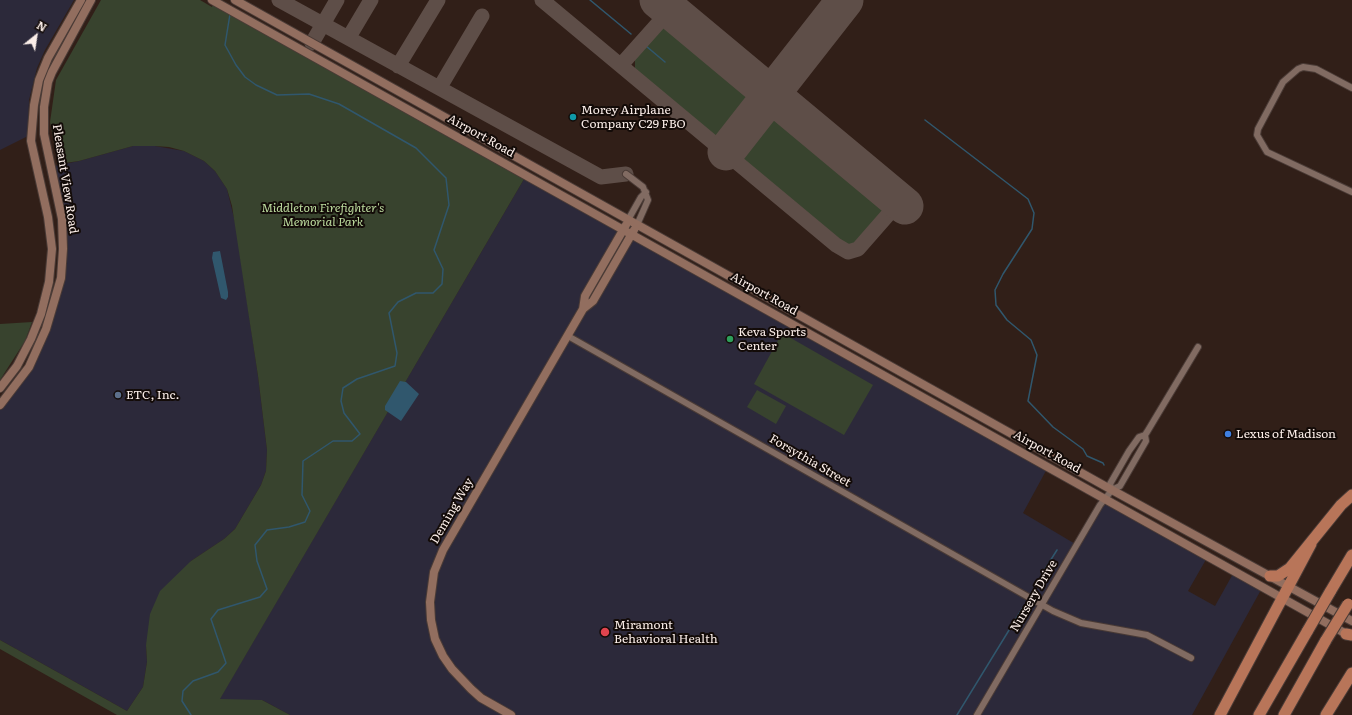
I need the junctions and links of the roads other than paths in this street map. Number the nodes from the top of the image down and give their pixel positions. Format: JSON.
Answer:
{"nodes":[{"id":1,"x":81,"y":0,"type":"edge"},
{"id":2,"x":91,"y":0,"type":"edge"},
{"id":3,"x":236,"y":1,"type":"edge"},
{"id":4,"x":215,"y":2,"type":"edge"},
{"id":5,"x":1352,"y":88,"type":"edge"},
{"id":6,"x":626,"y":174,"type":"dead end"},
{"id":7,"x":646,"y":192,"type":"junction"},
{"id":8,"x":1352,"y":192,"type":"edge"},
{"id":9,"x":628,"y":220,"type":"junction"},
{"id":10,"x":637,"y":225,"type":"junction"},
{"id":11,"x":623,"y":229,"type":"junction"},
{"id":12,"x":632,"y":234,"type":"junction"},
{"id":13,"x":583,"y":309,"type":"junction"},
{"id":14,"x":568,"y":336,"type":"junction"},
{"id":15,"x":1198,"y":347,"type":"dead end"},
{"id":16,"x":0,"y":388,"type":"edge"},
{"id":17,"x":0,"y":405,"type":"edge"},
{"id":18,"x":1145,"y":435,"type":"junction"},
{"id":19,"x":1112,"y":490,"type":"junction"},
{"id":20,"x":1352,"y":495,"type":"edge"},
{"id":21,"x":1104,"y":498,"type":"junction"},
{"id":22,"x":1311,"y":544,"type":"junction"},
{"id":23,"x":1352,"y":555,"type":"edge"},
{"id":24,"x":1270,"y":576,"type":"junction"},
{"id":25,"x":1287,"y":586,"type":"junction"},
{"id":26,"x":1281,"y":599,"type":"junction"},
{"id":27,"x":1350,"y":601,"type":"edge"},
{"id":28,"x":1042,"y":605,"type":"junction"},
{"id":29,"x":1352,"y":621,"type":"edge"},
{"id":30,"x":1350,"y":636,"type":"edge"},
{"id":31,"x":1191,"y":658,"type":"dead end"},
{"id":32,"x":1352,"y":673,"type":"edge"},
{"id":33,"x":1352,"y":678,"type":"edge"},
{"id":34,"x":511,"y":715,"type":"edge"},
{"id":35,"x":977,"y":715,"type":"edge"},
{"id":36,"x":1220,"y":715,"type":"edge"},
{"id":37,"x":1259,"y":715,"type":"edge"},
{"id":38,"x":1284,"y":715,"type":"edge"},
{"id":39,"x":1326,"y":715,"type":"edge"},
{"id":40,"x":1329,"y":715,"type":"edge"}],
"edges":[{"from":1,"to":16,"type":"street","name":"Pleasant View Road"},
{"from":2,"to":17,"type":"street","name":"Pleasant View Road"},
{"from":3,"to":9,"type":"street","name":"Airport Road"},
{"from":4,"to":11,"type":"street","name":"Airport Road"},
{"from":5,"to":8,"type":"street"},
{"from":6,"to":7,"type":"street"},
{"from":7,"to":9,"type":"street"},
{"from":7,"to":10,"type":"street"},
{"from":9,"to":10,"type":"street","name":"Airport Road"},
{"from":9,"to":11,"type":"street","name":"Deming Way"},
{"from":10,"to":12,"type":"street","name":"Deming Way"},
{"from":10,"to":19,"type":"street","name":"Airport Road"},
{"from":11,"to":12,"type":"street","name":"Airport Road"},
{"from":11,"to":13,"type":"street","name":"Deming Way"},
{"from":12,"to":13,"type":"street","name":"Deming Way"},
{"from":12,"to":21,"type":"street","name":"Airport Road"},
{"from":13,"to":14,"type":"street","name":"Deming Way"},
{"from":14,"to":28,"type":"street","name":"Forsythia Street"},
{"from":14,"to":34,"type":"street","name":"Deming Way"},
{"from":15,"to":18,"type":"street"},
{"from":18,"to":19,"type":"street","name":"Nursery Drive"},
{"from":18,"to":19,"type":"street"},
{"from":19,"to":21,"type":"street","name":"Nursery Drive"},
{"from":19,"to":24,"type":"street","name":"Airport Road"},
{"from":20,"to":22,"type":"highway"},
{"from":21,"to":26,"type":"street","name":"Airport Road"},
{"from":21,"to":28,"type":"street","name":"Nursery Drive"},
{"from":22,"to":24,"type":"highway"},
{"from":22,"to":25,"type":"highway"},
{"from":23,"to":37,"type":"highway","bridge":true},
{"from":24,"to":25,"type":"street","name":"Airport Road"},
{"from":25,"to":26,"type":"highway"},
{"from":25,"to":29,"type":"street","name":"Airport Road"},
{"from":26,"to":30,"type":"street","name":"Airport Road"},
{"from":26,"to":36,"type":"highway"},
{"from":27,"to":38,"type":"highway","bridge":true},
{"from":28,"to":31,"type":"street","name":"Forsythia Street"},
{"from":28,"to":35,"type":"street","name":"Nursery Drive"},
{"from":32,"to":39,"type":"highway"},
{"from":33,"to":40,"type":"highway"}]}
